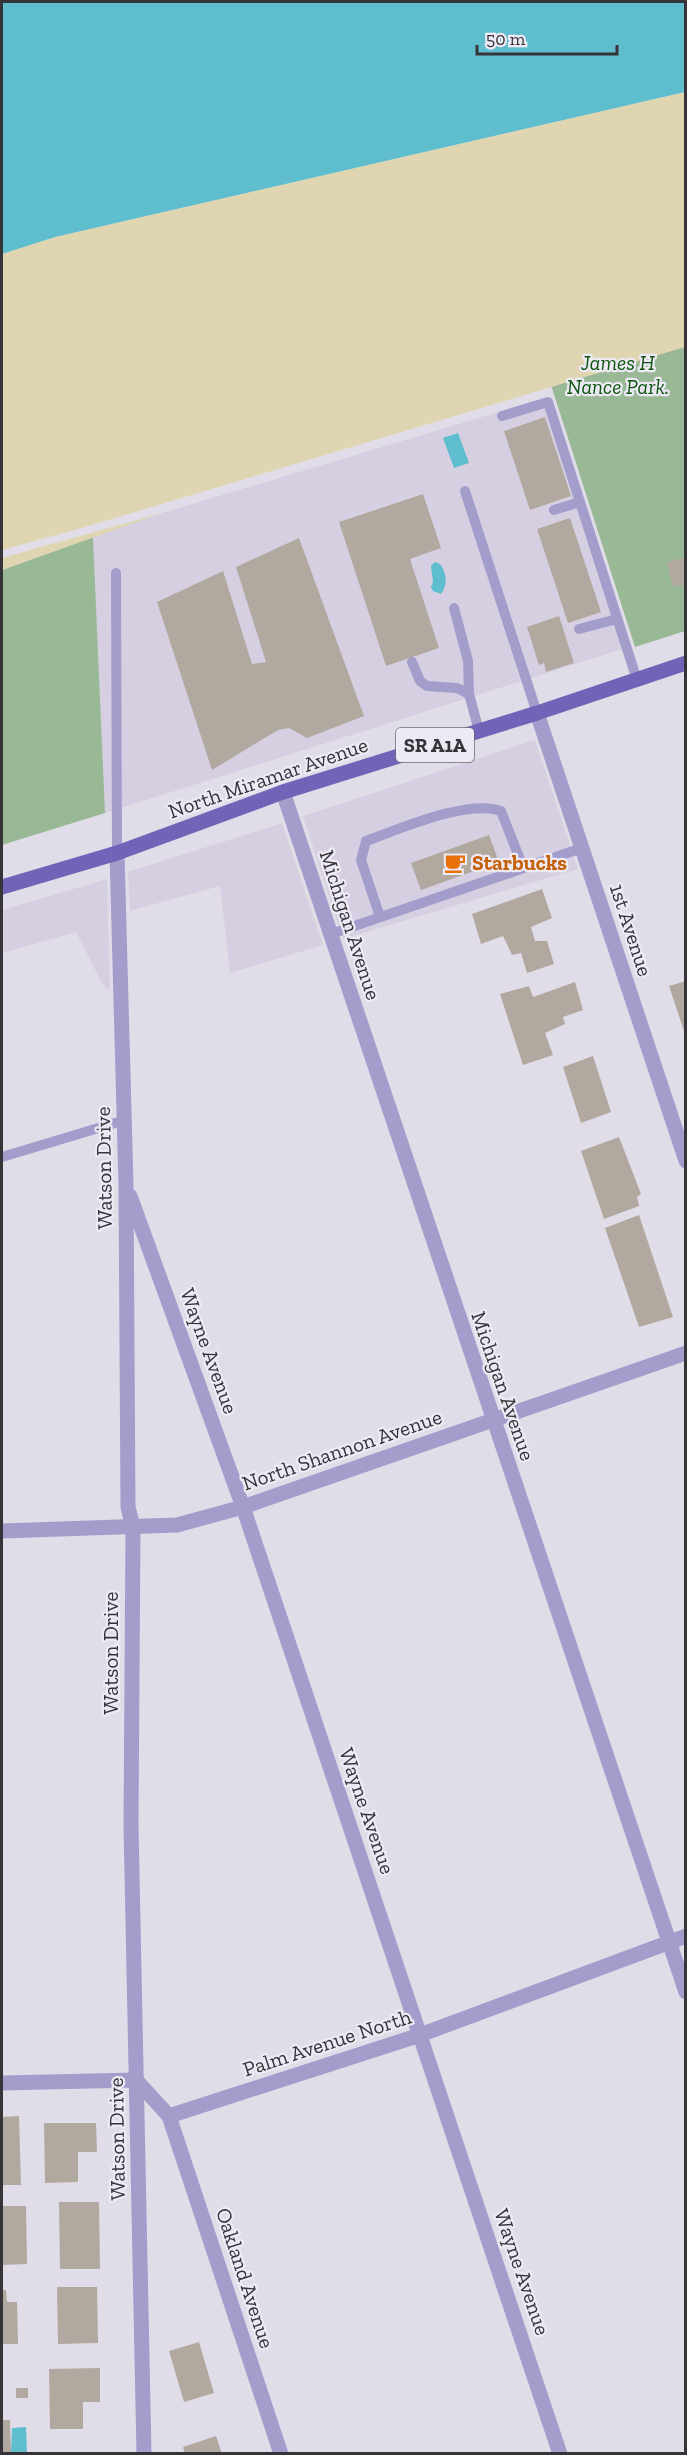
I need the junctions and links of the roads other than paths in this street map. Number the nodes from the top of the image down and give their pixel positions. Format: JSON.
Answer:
{"nodes":[{"id":1,"x":502,"y":416,"type":"dead end"},
{"id":2,"x":465,"y":491,"type":"dead end"},
{"id":3,"x":580,"y":502,"type":"junction"},
{"id":4,"x":554,"y":510,"type":"dead end"},
{"id":5,"x":116,"y":573,"type":"dead end"},
{"id":6,"x":454,"y":608,"type":"dead end"},
{"id":7,"x":617,"y":619,"type":"junction"},
{"id":8,"x":579,"y":629,"type":"dead end"},
{"id":9,"x":412,"y":662,"type":"dead end"},
{"id":10,"x":686,"y":663,"type":"edge"},
{"id":11,"x":637,"y":680,"type":"junction"},
{"id":12,"x":469,"y":694,"type":"junction"},
{"id":13,"x":537,"y":713,"type":"junction"},
{"id":14,"x":479,"y":731,"type":"junction"},
{"id":15,"x":283,"y":792,"type":"junction"},
{"id":16,"x":582,"y":848,"type":"junction"},
{"id":17,"x":117,"y":853,"type":"junction"},
{"id":18,"x":523,"y":867,"type":"junction"},
{"id":19,"x":2,"y":887,"type":"edge"},
{"id":20,"x":380,"y":917,"type":"junction"},
{"id":21,"x":331,"y":934,"type":"junction"},
{"id":22,"x":124,"y":1120,"type":"junction"},
{"id":23,"x":2,"y":1157,"type":"edge"},
{"id":24,"x":686,"y":1161,"type":"edge"},
{"id":25,"x":126,"y":1185,"type":"junction"},
{"id":26,"x":686,"y":1353,"type":"edge"},
{"id":27,"x":492,"y":1419,"type":"junction"},
{"id":28,"x":243,"y":1507,"type":"junction"},
{"id":29,"x":133,"y":1527,"type":"junction"},
{"id":30,"x":2,"y":1531,"type":"edge"},
{"id":31,"x":686,"y":1936,"type":"edge"},
{"id":32,"x":669,"y":1942,"type":"junction"},
{"id":33,"x":686,"y":1992,"type":"edge"},
{"id":34,"x":420,"y":2035,"type":"junction"},
{"id":35,"x":136,"y":2080,"type":"junction"},
{"id":36,"x":2,"y":2083,"type":"edge"},
{"id":37,"x":169,"y":2116,"type":"junction"},
{"id":38,"x":144,"y":2454,"type":"edge"},
{"id":39,"x":281,"y":2454,"type":"edge"},
{"id":40,"x":560,"y":2454,"type":"edge"}],
"edges":[{"from":1,"to":3,"type":"lane"},
{"from":2,"to":13,"type":"lane"},
{"from":3,"to":4,"type":"lane"},
{"from":3,"to":7,"type":"lane"},
{"from":5,"to":17,"type":"lane"},
{"from":6,"to":12,"type":"lane"},
{"from":7,"to":8,"type":"lane"},
{"from":7,"to":11,"type":"lane"},
{"from":9,"to":12,"type":"lane"},
{"from":10,"to":11,"type":"main road","name":"North Miramar Avenue","number":"SR A1A"},
{"from":11,"to":13,"type":"main road","name":"North Miramar Avenue","number":"SR A1A"},
{"from":12,"to":14,"type":"lane"},
{"from":13,"to":14,"type":"main road","name":"North Miramar Avenue","number":"SR A1A"},
{"from":13,"to":16,"type":"street","name":"1st Avenue"},
{"from":14,"to":15,"type":"main road","name":"North Miramar Avenue","number":"SR A1A"},
{"from":15,"to":17,"type":"main road","name":"North Miramar Avenue","number":"SR A1A"},
{"from":15,"to":21,"type":"street","name":"Michigan Avenue"},
{"from":16,"to":18,"type":"lane"},
{"from":16,"to":24,"type":"street","name":"1st Avenue"},
{"from":17,"to":19,"type":"main road","name":"North Miramar Avenue","number":"SR A1A"},
{"from":17,"to":22,"type":"street","name":"Watson Drive"},
{"from":18,"to":20,"type":"lane"},
{"from":18,"to":20,"type":"lane"},
{"from":20,"to":21,"type":"lane"},
{"from":21,"to":27,"type":"street","name":"Michigan Avenue"},
{"from":22,"to":23,"type":"lane"},
{"from":22,"to":25,"type":"street","name":"Watson Drive"},
{"from":25,"to":28,"type":"street","name":"Wayne Avenue"},
{"from":25,"to":29,"type":"street","name":"Watson Drive"},
{"from":26,"to":27,"type":"street","name":"North Shannon Avenue"},
{"from":27,"to":28,"type":"street","name":"North Shannon Avenue"},
{"from":27,"to":32,"type":"street","name":"Michigan Avenue"},
{"from":28,"to":29,"type":"street","name":"North Shannon Avenue"},
{"from":28,"to":34,"type":"street","name":"Wayne Avenue"},
{"from":29,"to":30,"type":"street","name":"North Shannon Avenue"},
{"from":29,"to":35,"type":"street","name":"Watson Drive"},
{"from":31,"to":32,"type":"street","name":"Palm Avenue North"},
{"from":32,"to":33,"type":"street","name":"Michigan Avenue"},
{"from":32,"to":34,"type":"street","name":"Palm Avenue North"},
{"from":34,"to":37,"type":"street","name":"Palm Avenue North"},
{"from":34,"to":40,"type":"street","name":"Wayne Avenue"},
{"from":35,"to":36,"type":"street"},
{"from":35,"to":37,"type":"street"},
{"from":35,"to":38,"type":"street","name":"Watson Drive"},
{"from":37,"to":39,"type":"street","name":"Oakland Avenue"}]}
